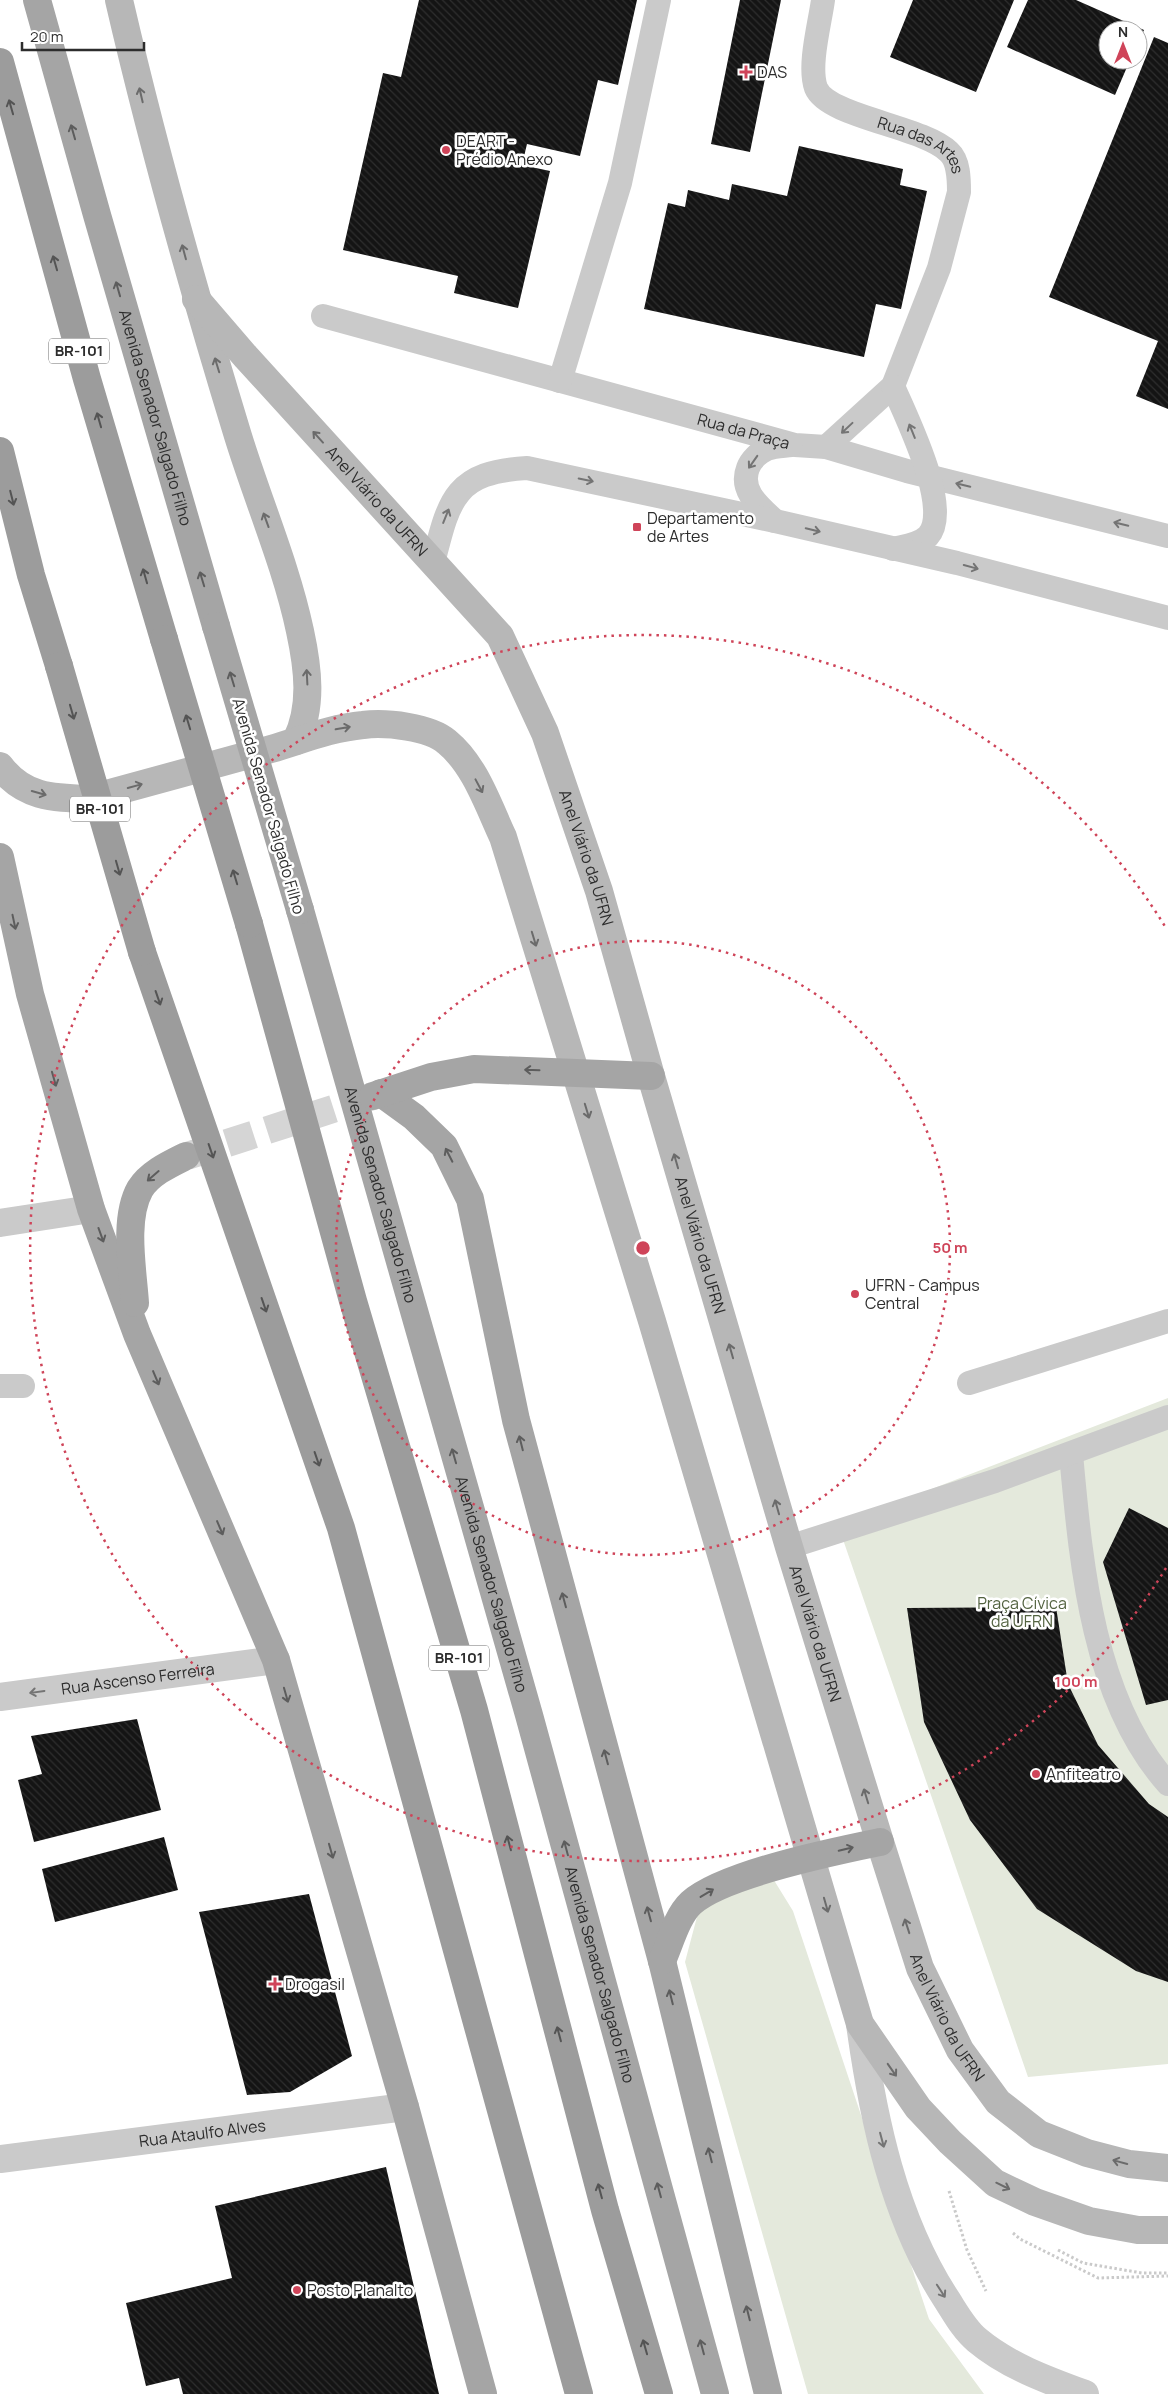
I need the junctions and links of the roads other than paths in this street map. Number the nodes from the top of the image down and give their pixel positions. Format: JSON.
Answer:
{"nodes":[{"id":1,"x":37,"y":0,"type":"edge"},
{"id":2,"x":119,"y":0,"type":"edge"},
{"id":3,"x":659,"y":0,"type":"edge"},
{"id":4,"x":823,"y":0,"type":"edge"},
{"id":5,"x":0,"y":62,"type":"edge"},
{"id":6,"x":196,"y":299,"type":"junction"},
{"id":7,"x":323,"y":316,"type":"dead end"},
{"id":8,"x":560,"y":381,"type":"junction"},
{"id":9,"x":893,"y":386,"type":"junction"},
{"id":10,"x":795,"y":445,"type":"junction"},
{"id":11,"x":826,"y":447,"type":"junction"},
{"id":12,"x":0,"y":451,"type":"edge"},
{"id":13,"x":931,"y":476,"type":"junction"},
{"id":14,"x":775,"y":520,"type":"junction"},
{"id":15,"x":1168,"y":536,"type":"edge"},
{"id":16,"x":892,"y":549,"type":"junction"},
{"id":17,"x":434,"y":563,"type":"junction"},
{"id":18,"x":1168,"y":618,"type":"edge"},
{"id":19,"x":288,"y":744,"type":"junction"},
{"id":20,"x":0,"y":766,"type":"edge"},
{"id":21,"x":0,"y":857,"type":"edge"},
{"id":22,"x":575,"y":1072,"type":"junction"},
{"id":23,"x":651,"y":1076,"type":"junction"},
{"id":24,"x":186,"y":1156,"type":"tunnel mouth"},
{"id":25,"x":91,"y":1210,"type":"junction"},
{"id":26,"x":0,"y":1224,"type":"edge"},
{"id":27,"x":1168,"y":1321,"type":"edge"},
{"id":28,"x":137,"y":1334,"type":"junction"},
{"id":29,"x":969,"y":1383,"type":"dead end"},
{"id":30,"x":0,"y":1386,"type":"edge"},
{"id":31,"x":23,"y":1386,"type":"dead end"},
{"id":32,"x":1168,"y":1417,"type":"edge"},
{"id":33,"x":1071,"y":1454,"type":"junction"},
{"id":34,"x":789,"y":1547,"type":"junction"},
{"id":35,"x":276,"y":1660,"type":"junction"},
{"id":36,"x":0,"y":1697,"type":"edge"},
{"id":37,"x":1168,"y":1784,"type":"edge"},
{"id":38,"x":880,"y":1842,"type":"junction"},
{"id":39,"x":812,"y":1858,"type":"junction"},
{"id":40,"x":662,"y":1961,"type":"junction"},
{"id":41,"x":860,"y":2024,"type":"junction"},
{"id":42,"x":405,"y":2107,"type":"junction"},
{"id":43,"x":0,"y":2159,"type":"edge"},
{"id":44,"x":1168,"y":2168,"type":"edge"},
{"id":45,"x":1168,"y":2230,"type":"edge"},
{"id":46,"x":483,"y":2394,"type":"edge"},
{"id":47,"x":579,"y":2394,"type":"edge"},
{"id":48,"x":659,"y":2394,"type":"edge"},
{"id":49,"x":715,"y":2394,"type":"edge"},
{"id":50,"x":768,"y":2394,"type":"edge"},
{"id":51,"x":1085,"y":2394,"type":"edge"}],
"edges":[{"from":49,"to":1,"type":"main road","name":"Avenida Senador Salgado Filho","one_way":true,"bridge":true},
{"from":6,"to":2,"type":"main road","one_way":true},
{"from":3,"to":8,"type":"lane"},
{"from":4,"to":9,"type":"lane","name":"Rua das Artes"},
{"from":48,"to":5,"type":"highway","number":"BR-101","one_way":true,"bridge":true},
{"from":17,"to":6,"type":"main road","name":"Anel Viário da UFRN","one_way":true},
{"from":19,"to":6,"type":"main road","one_way":true},
{"from":7,"to":8,"type":"lane","name":"Rua da Praça"},
{"from":8,"to":10,"type":"lane","name":"Rua da Praça"},
{"from":9,"to":11,"type":"lane","name":"Rua das Artes","one_way":true},
{"from":13,"to":9,"type":"lane","one_way":true},
{"from":10,"to":11,"type":"lane","name":"Rua da Praça"},
{"from":10,"to":14,"type":"lane","one_way":true},
{"from":11,"to":13,"type":"lane","name":"Rua da Praça"},
{"from":12,"to":47,"type":"highway","number":"BR-101","one_way":true,"bridge":true},
{"from":15,"to":13,"type":"lane","name":"Rua da Praça","one_way":true},
{"from":13,"to":16,"type":"lane"},
{"from":14,"to":16,"type":"lane","one_way":true},
{"from":17,"to":14,"type":"lane","one_way":true},
{"from":16,"to":18,"type":"lane","one_way":true},
{"from":17,"to":23,"type":"main road","name":"Anel Viário da UFRN"},
{"from":20,"to":19,"type":"main road","one_way":true},
{"from":19,"to":22,"type":"main road","one_way":true},
{"from":21,"to":25,"type":"main road","one_way":true},
{"from":22,"to":23,"type":"main road"},
{"from":22,"to":39,"type":"main road","one_way":true},
{"from":22,"to":40,"type":"main road"},
{"from":34,"to":23,"type":"main road","name":"Anel Viário da UFRN","one_way":true},
{"from":24,"to":28,"type":"main road","one_way":true},
{"from":25,"to":26,"type":"street"},
{"from":25,"to":28,"type":"main road","one_way":true},
{"from":27,"to":29,"type":"lane"},
{"from":28,"to":35,"type":"main road","one_way":true},
{"from":30,"to":31,"type":"lane"},
{"from":32,"to":33,"type":"lane"},
{"from":33,"to":34,"type":"lane"},
{"from":33,"to":37,"type":"lane"},
{"from":38,"to":34,"type":"main road","name":"Anel Viário da UFRN","one_way":true},
{"from":35,"to":36,"type":"street","name":"Rua Ascenso Ferreira","one_way":true},
{"from":35,"to":42,"type":"main road","one_way":true},
{"from":39,"to":38,"type":"main road","one_way":true},
{"from":44,"to":38,"type":"main road","name":"Anel Viário da UFRN","one_way":true},
{"from":40,"to":39,"type":"main road","one_way":true},
{"from":39,"to":41,"type":"main road","one_way":true},
{"from":50,"to":40,"type":"main road","one_way":true},
{"from":41,"to":45,"type":"main road","one_way":true},
{"from":41,"to":51,"type":"street","one_way":true},
{"from":42,"to":43,"type":"street","name":"Rua Ataulfo Alves"},
{"from":42,"to":46,"type":"main road"}]}
